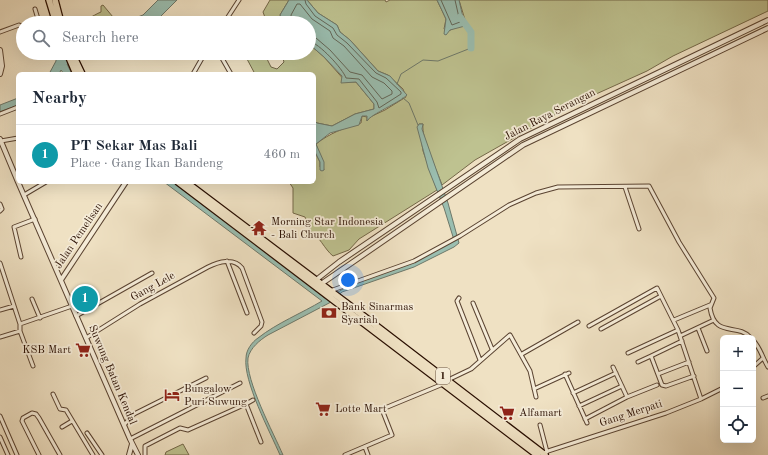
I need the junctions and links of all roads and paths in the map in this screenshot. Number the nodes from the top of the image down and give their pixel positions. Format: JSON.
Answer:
{"nodes":[{"id":1,"x":49,"y":0,"type":"edge"},
{"id":2,"x":55,"y":0,"type":"edge"},
{"id":3,"x":239,"y":0,"type":"edge"},
{"id":4,"x":35,"y":9,"type":"dead end"},
{"id":5,"x":37,"y":16,"type":"edge"},
{"id":6,"x":54,"y":16,"type":"edge"},
{"id":7,"x":59,"y":16,"type":"edge"},
{"id":8,"x":230,"y":16,"type":"edge"},
{"id":9,"x":768,"y":20,"type":"edge"},
{"id":10,"x":16,"y":26,"type":"edge"},
{"id":11,"x":768,"y":28,"type":"edge"},
{"id":12,"x":0,"y":32,"type":"edge"},
{"id":13,"x":730,"y":39,"type":"junction"},
{"id":14,"x":734,"y":45,"type":"junction"},
{"id":15,"x":0,"y":50,"type":"edge"},
{"id":16,"x":72,"y":60,"type":"edge"},
{"id":17,"x":73,"y":60,"type":"edge"},
{"id":18,"x":201,"y":60,"type":"edge"},
{"id":19,"x":222,"y":60,"type":"edge"},
{"id":20,"x":74,"y":63,"type":"junction"},
{"id":21,"x":196,"y":70,"type":"edge"},
{"id":22,"x":76,"y":72,"type":"edge"},
{"id":23,"x":81,"y":72,"type":"edge"},
{"id":24,"x":230,"y":72,"type":"edge"},
{"id":25,"x":0,"y":74,"type":"edge"},
{"id":26,"x":16,"y":108,"type":"edge"},
{"id":27,"x":0,"y":114,"type":"edge"},
{"id":28,"x":16,"y":138,"type":"edge"},
{"id":29,"x":0,"y":140,"type":"edge"},
{"id":30,"x":16,"y":177,"type":"edge"},
{"id":31,"x":19,"y":184,"type":"edge"},
{"id":32,"x":43,"y":184,"type":"edge"},
{"id":33,"x":125,"y":184,"type":"edge"},
{"id":34,"x":181,"y":184,"type":"edge"},
{"id":35,"x":189,"y":184,"type":"edge"},
{"id":36,"x":625,"y":188,"type":"junction"},
{"id":37,"x":24,"y":195,"type":"junction"},
{"id":38,"x":0,"y":204,"type":"edge"},
{"id":39,"x":0,"y":212,"type":"edge"},
{"id":40,"x":35,"y":219,"type":"junction"},
{"id":41,"x":639,"y":229,"type":"dead end"},
{"id":42,"x":278,"y":251,"type":"junction"},
{"id":43,"x":21,"y":257,"type":"dead end"},
{"id":44,"x":277,"y":257,"type":"junction"},
{"id":45,"x":227,"y":261,"type":"junction"},
{"id":46,"x":0,"y":263,"type":"edge"},
{"id":47,"x":152,"y":273,"type":"dead end"},
{"id":48,"x":61,"y":280,"type":"junction"},
{"id":49,"x":316,"y":280,"type":"junction"},
{"id":50,"x":321,"y":284,"type":"junction"},
{"id":51,"x":330,"y":293,"type":"junction"},
{"id":52,"x":661,"y":296,"type":"junction"},
{"id":53,"x":459,"y":298,"type":"dead end"},
{"id":54,"x":32,"y":299,"type":"dead end"},
{"id":55,"x":473,"y":303,"type":"dead end"},
{"id":56,"x":710,"y":304,"type":"junction"},
{"id":57,"x":14,"y":306,"type":"junction"},
{"id":58,"x":72,"y":306,"type":"junction"},
{"id":59,"x":0,"y":310,"type":"edge"},
{"id":60,"x":247,"y":313,"type":"dead end"},
{"id":61,"x":76,"y":316,"type":"junction"},
{"id":62,"x":40,"y":318,"type":"junction"},
{"id":63,"x":674,"y":320,"type":"junction"},
{"id":64,"x":714,"y":320,"type":"junction"},
{"id":65,"x":578,"y":322,"type":"dead end"},
{"id":66,"x":20,"y":324,"type":"junction"},
{"id":67,"x":588,"y":326,"type":"dead end"},
{"id":68,"x":698,"y":328,"type":"junction"},
{"id":69,"x":601,"y":329,"type":"dead end"},
{"id":70,"x":678,"y":330,"type":"junction"},
{"id":71,"x":20,"y":331,"type":"junction"},
{"id":72,"x":254,"y":333,"type":"dead end"},
{"id":73,"x":748,"y":335,"type":"edge"},
{"id":74,"x":680,"y":336,"type":"junction"},
{"id":75,"x":0,"y":337,"type":"edge"},
{"id":76,"x":86,"y":338,"type":"junction"},
{"id":77,"x":682,"y":341,"type":"junction"},
{"id":78,"x":756,"y":344,"type":"edge"},
{"id":79,"x":492,"y":349,"type":"junction"},
{"id":80,"x":707,"y":351,"type":"dead end"},
{"id":81,"x":628,"y":353,"type":"dead end"},
{"id":82,"x":522,"y":354,"type":"junction"},
{"id":83,"x":651,"y":356,"type":"junction"},
{"id":84,"x":763,"y":358,"type":"junction"},
{"id":85,"x":480,"y":360,"type":"junction"},
{"id":86,"x":638,"y":362,"type":"dead end"},
{"id":87,"x":689,"y":362,"type":"junction"},
{"id":88,"x":756,"y":364,"type":"edge"},
{"id":89,"x":33,"y":366,"type":"dead end"},
{"id":90,"x":613,"y":367,"type":"dead end"},
{"id":91,"x":768,"y":367,"type":"edge"},
{"id":92,"x":616,"y":373,"type":"junction"},
{"id":93,"x":658,"y":374,"type":"junction"},
{"id":94,"x":694,"y":376,"type":"junction"},
{"id":95,"x":206,"y":378,"type":"dead end"},
{"id":96,"x":445,"y":382,"type":"junction"},
{"id":97,"x":240,"y":383,"type":"dead end"},
{"id":98,"x":657,"y":385,"type":"dead end"},
{"id":99,"x":622,"y":386,"type":"junction"},
{"id":100,"x":534,"y":389,"type":"junction"},
{"id":101,"x":720,"y":390,"type":"edge"},
{"id":102,"x":574,"y":393,"type":"junction"},
{"id":103,"x":53,"y":394,"type":"dead end"},
{"id":104,"x":768,"y":396,"type":"edge"},
{"id":105,"x":536,"y":397,"type":"dead end"},
{"id":106,"x":627,"y":397,"type":"junction"},
{"id":107,"x":763,"y":398,"type":"dead end"},
{"id":108,"x":701,"y":399,"type":"junction"},
{"id":109,"x":253,"y":400,"type":"dead end"},
{"id":110,"x":246,"y":404,"type":"junction"},
{"id":111,"x":579,"y":406,"type":"junction"},
{"id":112,"x":0,"y":416,"type":"edge"},
{"id":113,"x":585,"y":419,"type":"junction"},
{"id":114,"x":72,"y":421,"type":"junction"},
{"id":115,"x":587,"y":423,"type":"dead end"},
{"id":116,"x":124,"y":424,"type":"junction"},
{"id":117,"x":540,"y":425,"type":"dead end"},
{"id":118,"x":62,"y":427,"type":"dead end"},
{"id":119,"x":87,"y":433,"type":"dead end"},
{"id":120,"x":0,"y":437,"type":"edge"},
{"id":121,"x":130,"y":439,"type":"junction"},
{"id":122,"x":261,"y":442,"type":"dead end"},
{"id":123,"x":132,"y":444,"type":"junction"},
{"id":124,"x":365,"y":447,"type":"junction"},
{"id":125,"x":543,"y":454,"type":"edge"},
{"id":126,"x":8,"y":455,"type":"edge"},
{"id":127,"x":17,"y":455,"type":"edge"},
{"id":128,"x":39,"y":455,"type":"edge"},
{"id":129,"x":60,"y":455,"type":"edge"},
{"id":130,"x":92,"y":455,"type":"edge"},
{"id":131,"x":102,"y":455,"type":"edge"},
{"id":132,"x":129,"y":455,"type":"edge"},
{"id":133,"x":138,"y":455,"type":"edge"},
{"id":134,"x":145,"y":455,"type":"edge"},
{"id":135,"x":346,"y":455,"type":"edge"},
{"id":136,"x":368,"y":455,"type":"edge"}],
"edges":[{"from":1,"to":6,"type":"highway"},
{"from":2,"to":7,"type":"highway"},
{"from":3,"to":8,"type":"street"},
{"from":4,"to":5,"type":"street"},
{"from":9,"to":13,"type":"street","name":"Jalan Raya Serangan"},
{"from":10,"to":12,"type":"street"},
{"from":11,"to":14,"type":"street","name":"Jalan Raya Serangan"},
{"from":13,"to":14,"type":"street"},
{"from":13,"to":49,"type":"street","name":"Jalan Raya Serangan"},
{"from":14,"to":50,"type":"street","name":"Jalan Raya Serangan"},
{"from":15,"to":25,"type":"street"},
{"from":16,"to":20,"type":"highway"},
{"from":17,"to":20,"type":"highway"},
{"from":18,"to":21,"type":"street"},
{"from":19,"to":24,"type":"street"},
{"from":20,"to":22,"type":"highway"},
{"from":20,"to":23,"type":"highway"},
{"from":26,"to":27,"type":"street"},
{"from":28,"to":29,"type":"street"},
{"from":29,"to":30,"type":"street","name":"Suwung Batan Kendal"},
{"from":31,"to":37,"type":"street","name":"Suwung Batan Kendal"},
{"from":32,"to":37,"type":"street"},
{"from":33,"to":48,"type":"street","name":"Jalan Pemelisan"},
{"from":34,"to":44,"type":"highway","number":"1"},
{"from":35,"to":42,"type":"highway","number":"1"},
{"from":36,"to":41,"type":"street"},
{"from":36,"to":51,"type":"street"},
{"from":36,"to":56,"type":"street"},
{"from":37,"to":40,"type":"street","name":"Suwung Batan Kendal"},
{"from":38,"to":39,"type":"street"},
{"from":40,"to":43,"type":"street"},
{"from":40,"to":48,"type":"street","name":"Suwung Batan Kendal"},
{"from":42,"to":44,"type":"highway"},
{"from":42,"to":49,"type":"highway","number":"1"},
{"from":44,"to":51,"type":"highway","number":"1"},
{"from":45,"to":60,"type":"street"},
{"from":45,"to":72,"type":"street","name":"Gang Lele"},
{"from":45,"to":76,"type":"street","name":"Gang Lele"},
{"from":46,"to":57,"type":"street"},
{"from":47,"to":61,"type":"street"},
{"from":48,"to":58,"type":"street","name":"Suwung Batan Kendal"},
{"from":49,"to":50,"type":"highway","number":"1"},
{"from":50,"to":51,"type":"highway","number":"1"},
{"from":51,"to":96,"type":"highway","number":"1"},
{"from":52,"to":63,"type":"street"},
{"from":52,"to":67,"type":"street"},
{"from":52,"to":69,"type":"street"},
{"from":53,"to":85,"type":"street"},
{"from":54,"to":62,"type":"street"},
{"from":55,"to":79,"type":"street"},
{"from":56,"to":63,"type":"street"},
{"from":56,"to":64,"type":"street"},
{"from":57,"to":59,"type":"street"},
{"from":57,"to":66,"type":"street"},
{"from":58,"to":61,"type":"street","name":"Suwung Batan Kendal"},
{"from":58,"to":62,"type":"street"},
{"from":61,"to":76,"type":"street","name":"Suwung Batan Kendal"},
{"from":62,"to":66,"type":"street"},
{"from":63,"to":70,"type":"street"},
{"from":64,"to":68,"type":"street"},
{"from":64,"to":73,"type":"street"},
{"from":65,"to":82,"type":"street"},
{"from":66,"to":71,"type":"street"},
{"from":68,"to":74,"type":"street"},
{"from":68,"to":80,"type":"street"},
{"from":70,"to":74,"type":"street"},
{"from":70,"to":81,"type":"street"},
{"from":71,"to":75,"type":"street"},
{"from":71,"to":89,"type":"street"},
{"from":74,"to":77,"type":"street"},
{"from":76,"to":116,"type":"street","name":"Suwung Batan Kendal"},
{"from":77,"to":83,"type":"street"},
{"from":77,"to":87,"type":"street"},
{"from":78,"to":84,"type":"street"},
{"from":79,"to":82,"type":"street"},
{"from":79,"to":85,"type":"street"},
{"from":82,"to":100,"type":"street"},
{"from":83,"to":86,"type":"street"},
{"from":83,"to":93,"type":"street"},
{"from":84,"to":88,"type":"street"},
{"from":84,"to":91,"type":"street"},
{"from":85,"to":96,"type":"street"},
{"from":87,"to":93,"type":"street"},
{"from":87,"to":94,"type":"street"},
{"from":90,"to":92,"type":"street"},
{"from":92,"to":99,"type":"street"},
{"from":92,"to":102,"type":"street"},
{"from":93,"to":94,"type":"street"},
{"from":94,"to":108,"type":"street"},
{"from":95,"to":116,"type":"street"},
{"from":96,"to":124,"type":"street"},
{"from":96,"to":125,"type":"highway","number":"1"},
{"from":97,"to":121,"type":"street"},
{"from":98,"to":106,"type":"street"},
{"from":99,"to":106,"type":"street"},
{"from":99,"to":111,"type":"street"},
{"from":100,"to":102,"type":"street"},
{"from":100,"to":105,"type":"street"},
{"from":101,"to":108,"type":"street","name":"Gang Merpati"},
{"from":102,"to":111,"type":"street"},
{"from":103,"to":114,"type":"street"},
{"from":104,"to":107,"type":"street"},
{"from":106,"to":113,"type":"street"},
{"from":108,"to":125,"type":"street","name":"Gang Merpati"},
{"from":109,"to":110,"type":"street"},
{"from":110,"to":122,"type":"street"},
{"from":110,"to":134,"type":"street"},
{"from":111,"to":113,"type":"street"},
{"from":112,"to":127,"type":"street"},
{"from":113,"to":115,"type":"street"},
{"from":114,"to":118,"type":"street"},
{"from":114,"to":130,"type":"street"},
{"from":116,"to":121,"type":"street","name":"Suwung Batan Kendal"},
{"from":117,"to":125,"type":"street"},
{"from":119,"to":131,"type":"street"},
{"from":120,"to":126,"type":"street"},
{"from":121,"to":123,"type":"street","name":"Suwung Batan Kendal"},
{"from":123,"to":132,"type":"street"},
{"from":123,"to":133,"type":"street","name":"Suwung Batan Kendal"},
{"from":124,"to":135,"type":"street"},
{"from":124,"to":136,"type":"street"},
{"from":128,"to":129,"type":"street"}]}
